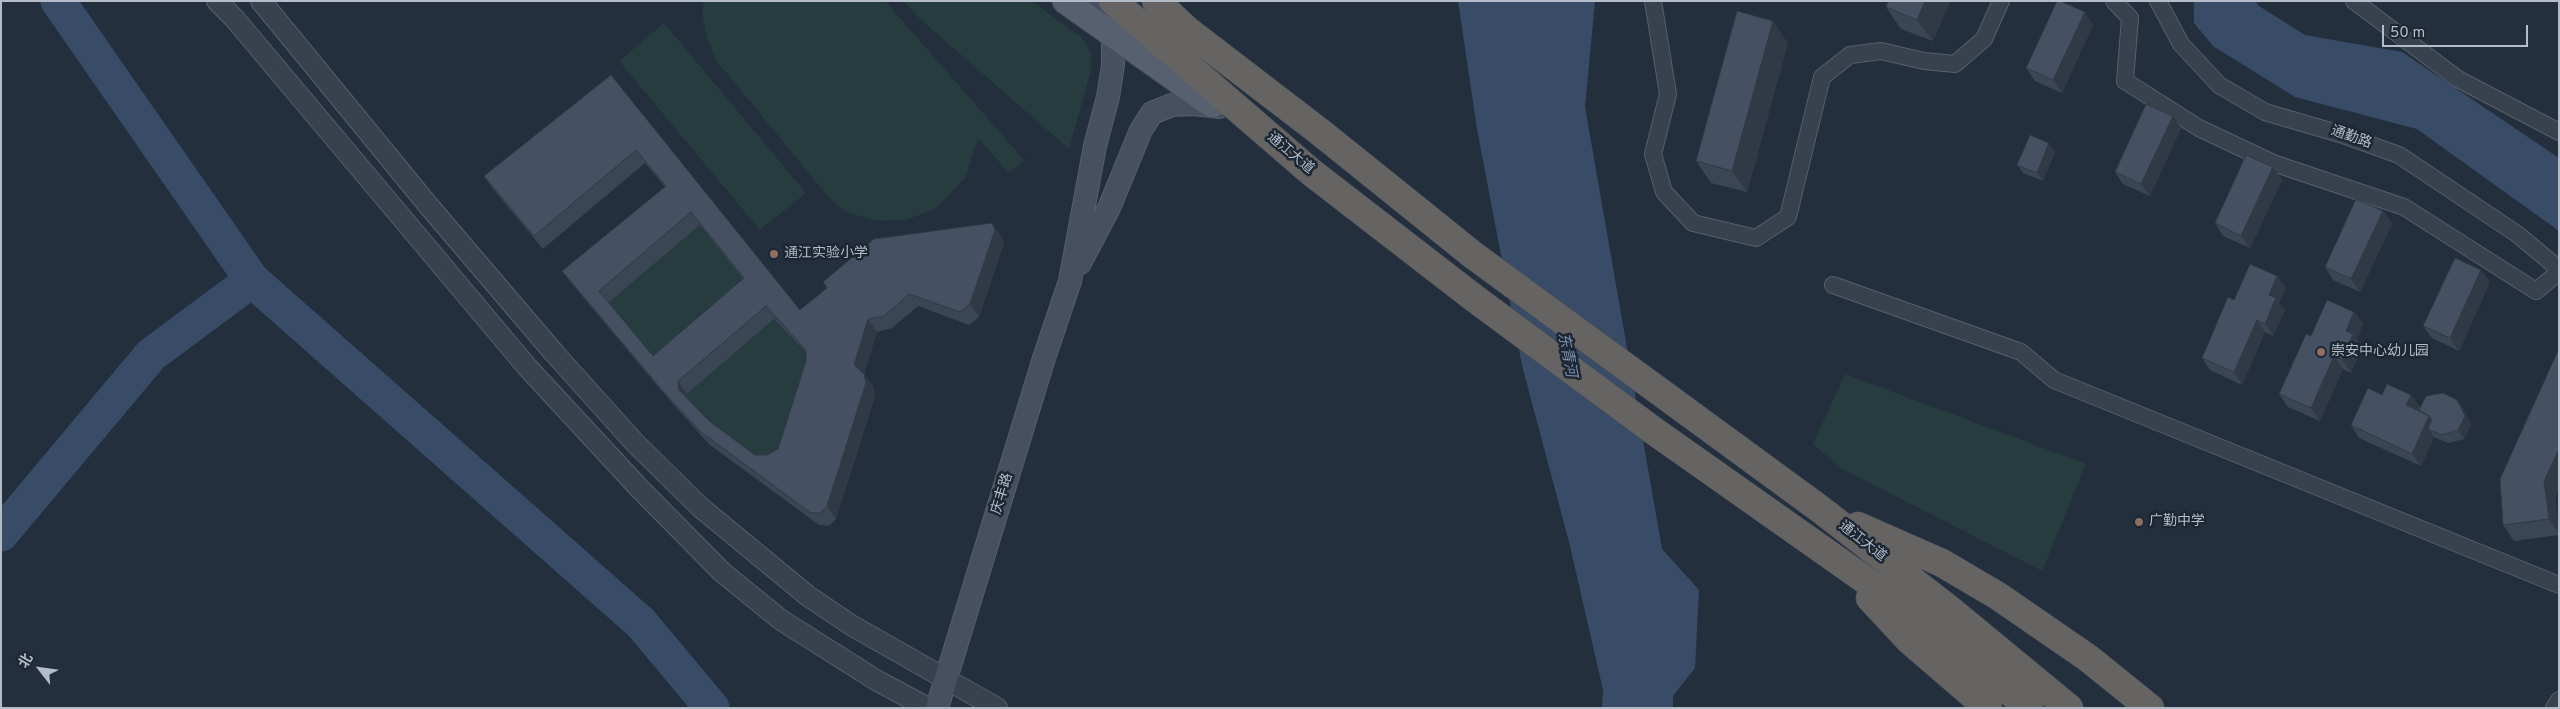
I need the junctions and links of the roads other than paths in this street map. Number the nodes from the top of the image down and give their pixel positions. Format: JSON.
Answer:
{"nodes":[{"id":1,"x":217,"y":1,"type":"edge"},
{"id":2,"x":261,"y":1,"type":"edge"},
{"id":3,"x":1065,"y":1,"type":"edge"},
{"id":4,"x":1098,"y":1,"type":"edge"},
{"id":5,"x":1113,"y":1,"type":"edge"},
{"id":6,"x":1156,"y":1,"type":"edge"},
{"id":7,"x":1177,"y":1,"type":"edge"},
{"id":8,"x":1652,"y":1,"type":"edge"},
{"id":9,"x":2001,"y":1,"type":"edge"},
{"id":10,"x":2114,"y":1,"type":"edge"},
{"id":11,"x":2158,"y":1,"type":"edge"},
{"id":12,"x":2354,"y":1,"type":"edge"},
{"id":13,"x":1187,"y":30,"type":"junction"},
{"id":14,"x":1113,"y":36,"type":"junction"},
{"id":15,"x":1212,"y":105,"type":"junction"},
{"id":16,"x":1244,"y":114,"type":"junction"},
{"id":17,"x":2559,"y":132,"type":"edge"},
{"id":18,"x":2559,"y":271,"type":"edge"},
{"id":19,"x":1070,"y":281,"type":"junction"},
{"id":20,"x":1833,"y":285,"type":"dead end"},
{"id":21,"x":1820,"y":510,"type":"junction"},
{"id":22,"x":1836,"y":560,"type":"junction"},
{"id":23,"x":2559,"y":585,"type":"edge"},
{"id":24,"x":946,"y":679,"type":"junction"},
{"id":25,"x":2559,"y":700,"type":"edge"},
{"id":26,"x":928,"y":708,"type":"edge"},
{"id":27,"x":937,"y":708,"type":"edge"},
{"id":28,"x":998,"y":708,"type":"edge"},
{"id":29,"x":1988,"y":708,"type":"edge"},
{"id":30,"x":2029,"y":708,"type":"edge"},
{"id":31,"x":2068,"y":708,"type":"edge"},
{"id":32,"x":2150,"y":708,"type":"edge"},
{"id":33,"x":2554,"y":708,"type":"edge"}],
"edges":[{"from":1,"to":26,"type":"street"},
{"from":2,"to":24,"type":"street"},
{"from":3,"to":14,"type":"main road"},
{"from":4,"to":14,"type":"main road"},
{"from":5,"to":16,"type":"highway","name":"通江大道"},
{"from":6,"to":13,"type":"highway"},
{"from":7,"to":13,"type":"main road"},
{"from":8,"to":9,"type":"street"},
{"from":10,"to":18,"type":"street"},
{"from":11,"to":18,"type":"street","name":"通勤路"},
{"from":12,"to":17,"type":"street"},
{"from":13,"to":21,"type":"highway","name":"通江大道"},
{"from":14,"to":15,"type":"main road"},
{"from":14,"to":19,"type":"main road"},
{"from":15,"to":16,"type":"main road"},
{"from":15,"to":19,"type":"main road"},
{"from":16,"to":22,"type":"highway","name":"通江大道"},
{"from":19,"to":24,"type":"main road","name":"庆丰路"},
{"from":20,"to":23,"type":"street"},
{"from":21,"to":31,"type":"highway","name":"通江大道"},
{"from":21,"to":32,"type":"highway"},
{"from":22,"to":29,"type":"highway"},
{"from":22,"to":30,"type":"highway","name":"通江大道"},
{"from":24,"to":27,"type":"main road","name":"庆丰路"},
{"from":24,"to":28,"type":"street"},
{"from":25,"to":33,"type":"street"}]}
